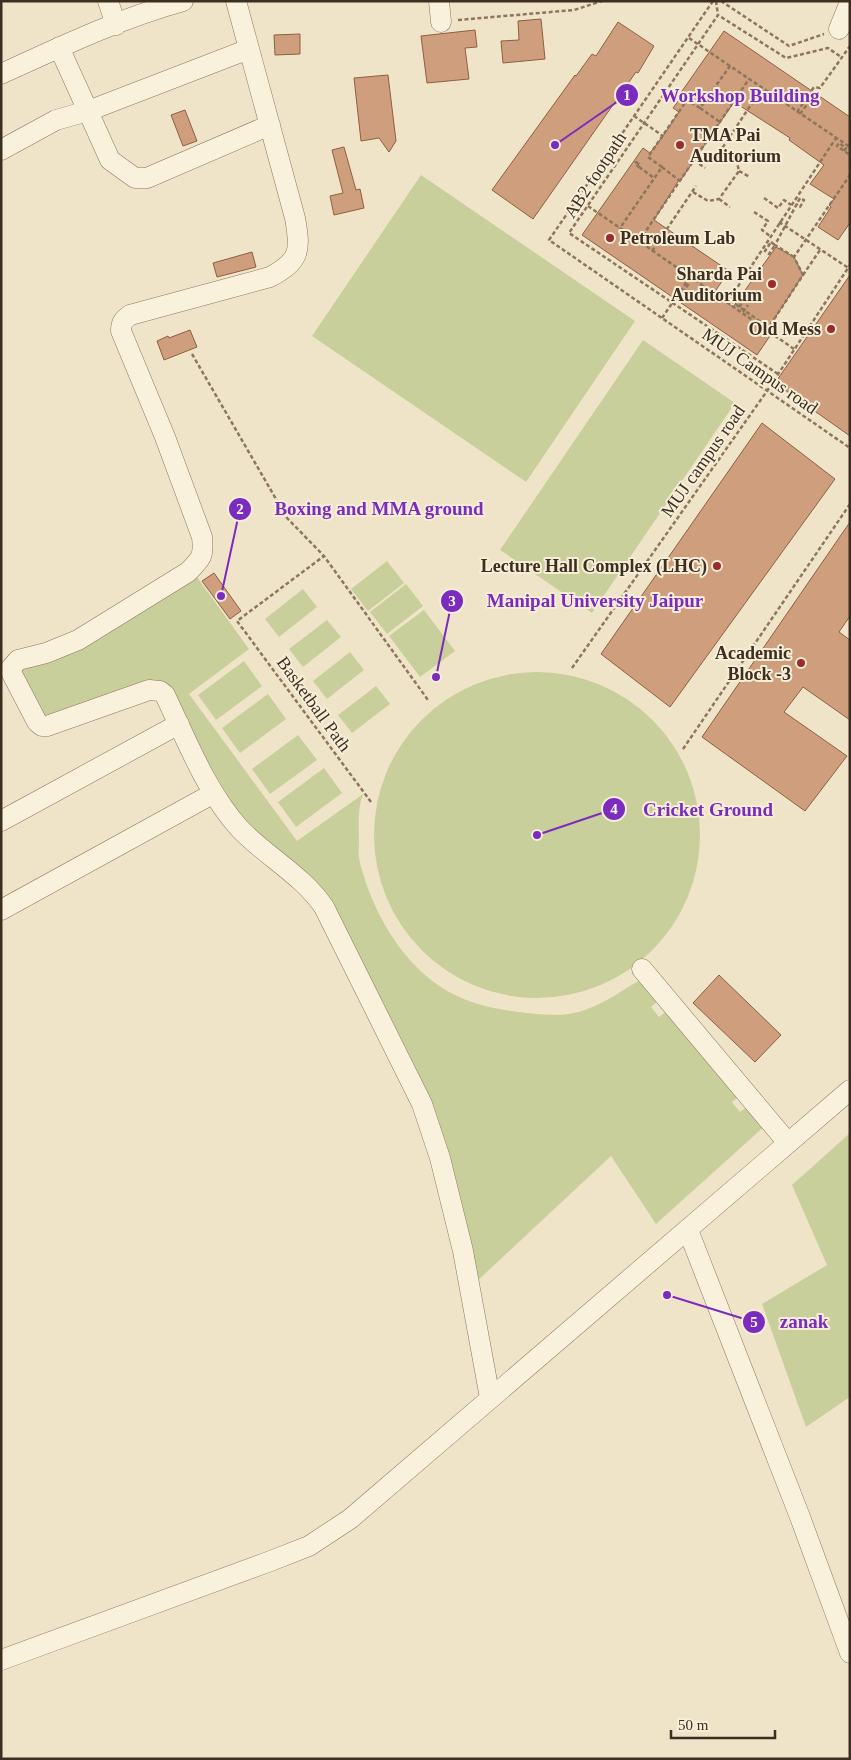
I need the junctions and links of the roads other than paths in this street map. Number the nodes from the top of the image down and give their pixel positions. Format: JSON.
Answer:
{"nodes":[{"id":1,"x":108,"y":1,"type":"edge"},
{"id":2,"x":183,"y":1,"type":"edge"},
{"id":3,"x":236,"y":1,"type":"edge"},
{"id":4,"x":440,"y":1,"type":"edge"},
{"id":5,"x":850,"y":2,"type":"edge"},
{"id":6,"x":441,"y":22,"type":"road end"},
{"id":7,"x":116,"y":24,"type":"junction"},
{"id":8,"x":839,"y":29,"type":"road end"},
{"id":9,"x":59,"y":47,"type":"junction"},
{"id":10,"x":249,"y":49,"type":"junction"},
{"id":11,"x":1,"y":74,"type":"edge"},
{"id":12,"x":88,"y":111,"type":"junction"},
{"id":13,"x":270,"y":125,"type":"junction"},
{"id":14,"x":1,"y":150,"type":"edge"},
{"id":15,"x":179,"y":724,"type":"junction"},
{"id":16,"x":214,"y":793,"type":"junction"},
{"id":17,"x":1,"y":821,"type":"edge"},
{"id":18,"x":1,"y":910,"type":"edge"},
{"id":19,"x":642,"y":969,"type":"dead end"},
{"id":20,"x":850,"y":1090,"type":"edge"},
{"id":21,"x":788,"y":1143,"type":"junction"},
{"id":22,"x":688,"y":1230,"type":"junction"},
{"id":23,"x":490,"y":1398,"type":"junction"},
{"id":24,"x":850,"y":1653,"type":"edge"},
{"id":25,"x":1,"y":1660,"type":"edge"}],
"edges":[{"from":1,"to":7,"type":"street"},
{"from":2,"to":7,"type":"street"},
{"from":3,"to":10,"type":"street"},
{"from":4,"to":6,"type":"street"},
{"from":5,"to":8,"type":"street"},
{"from":7,"to":9,"type":"street"},
{"from":9,"to":11,"type":"street"},
{"from":9,"to":12,"type":"street"},
{"from":10,"to":12,"type":"street"},
{"from":10,"to":13,"type":"street"},
{"from":12,"to":13,"type":"street"},
{"from":12,"to":14,"type":"street"},
{"from":13,"to":15,"type":"street"},
{"from":15,"to":16,"type":"street"},
{"from":15,"to":17,"type":"street"},
{"from":16,"to":18,"type":"street"},
{"from":16,"to":23,"type":"street"},
{"from":19,"to":21,"type":"street"},
{"from":20,"to":21,"type":"street"},
{"from":21,"to":22,"type":"street"},
{"from":22,"to":23,"type":"street"},
{"from":22,"to":24,"type":"street"},
{"from":23,"to":25,"type":"street"}]}
